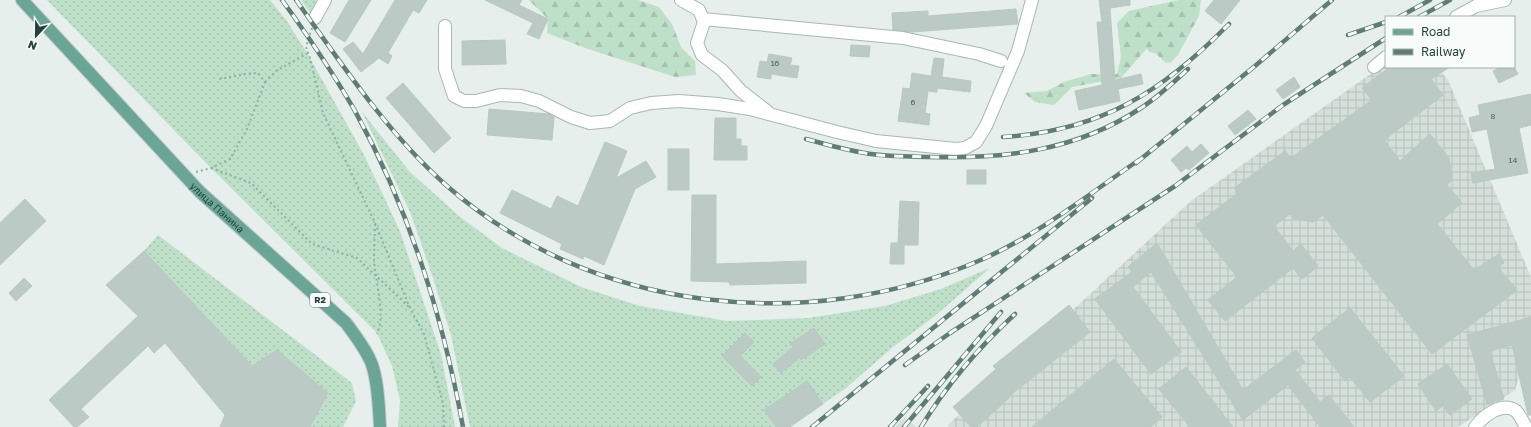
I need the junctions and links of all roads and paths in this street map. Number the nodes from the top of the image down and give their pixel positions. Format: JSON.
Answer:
{"nodes":[{"id":1,"x":22,"y":0,"type":"edge"},
{"id":2,"x":325,"y":0,"type":"edge"},
{"id":3,"x":681,"y":0,"type":"edge"},
{"id":4,"x":1032,"y":0,"type":"edge"},
{"id":5,"x":1505,"y":0,"type":"edge"},
{"id":6,"x":1458,"y":16,"type":"edge"},
{"id":7,"x":315,"y":18,"type":"joint"},
{"id":8,"x":703,"y":19,"type":"junction"},
{"id":9,"x":445,"y":26,"type":"dead end"},
{"id":10,"x":308,"y":53,"type":"junction"},
{"id":11,"x":1385,"y":58,"type":"edge"},
{"id":12,"x":1001,"y":61,"type":"dead end"},
{"id":13,"x":1374,"y":67,"type":"dead end"},
{"id":14,"x":217,"y":79,"type":"dead end"},
{"id":15,"x":266,"y":82,"type":"junction"},
{"id":16,"x":771,"y":114,"type":"junction"},
{"id":17,"x":211,"y":168,"type":"junction"},
{"id":18,"x":183,"y":175,"type":"junction"},
{"id":19,"x":375,"y":223,"type":"junction"},
{"id":20,"x":410,"y":308,"type":"junction"},
{"id":21,"x":377,"y":334,"type":"dead end"},
{"id":22,"x":380,"y":427,"type":"edge"},
{"id":23,"x":444,"y":427,"type":"edge"},
{"id":24,"x":1475,"y":427,"type":"edge"},
{"id":25,"x":1526,"y":427,"type":"edge"}],
"edges":[{"from":1,"to":18,"type":"main road","name":"улица Панина","number":"R2"},
{"from":2,"to":7,"type":"street"},
{"from":3,"to":8,"type":"street"},
{"from":4,"to":16,"type":"street"},
{"from":5,"to":6,"type":"street"},
{"from":7,"to":10,"type":"path"},
{"from":8,"to":12,"type":"street"},
{"from":8,"to":16,"type":"street"},
{"from":9,"to":16,"type":"street"},
{"from":10,"to":15,"type":"path"},
{"from":10,"to":19,"type":"path"},
{"from":11,"to":13,"type":"street"},
{"from":14,"to":15,"type":"path"},
{"from":15,"to":17,"type":"path"},
{"from":17,"to":18,"type":"path"},
{"from":17,"to":20,"type":"path"},
{"from":18,"to":22,"type":"main road","name":"улица Панина","number":"R2"},
{"from":19,"to":20,"type":"path"},
{"from":19,"to":21,"type":"path"},
{"from":20,"to":23,"type":"path"},
{"from":24,"to":25,"type":"street"}]}
